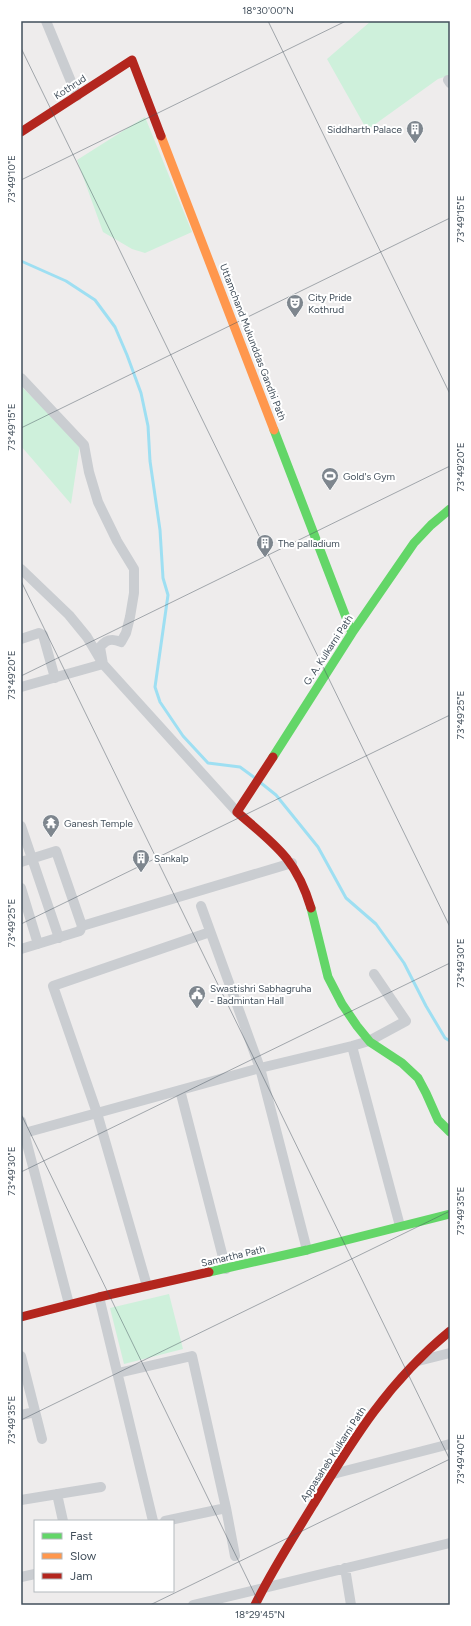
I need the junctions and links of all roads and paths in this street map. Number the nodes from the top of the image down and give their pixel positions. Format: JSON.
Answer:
{"nodes":[{"id":1,"x":46,"y":21,"type":"edge"},
{"id":2,"x":132,"y":60,"type":"joint"},
{"id":3,"x":77,"y":96,"type":"junction"},
{"id":4,"x":21,"y":132,"type":"edge"},
{"id":5,"x":21,"y":378,"type":"edge"},
{"id":6,"x":450,"y":509,"type":"edge"},
{"id":7,"x":21,"y":569,"type":"edge"},
{"id":8,"x":31,"y":579,"type":"junction"},
{"id":9,"x":21,"y":582,"type":"edge"},
{"id":10,"x":352,"y":633,"type":"junction"},
{"id":11,"x":21,"y":638,"type":"edge"},
{"id":12,"x":103,"y":664,"type":"junction"},
{"id":13,"x":55,"y":678,"type":"junction"},
{"id":14,"x":21,"y":687,"type":"edge"},
{"id":15,"x":237,"y":812,"type":"junction"},
{"id":16,"x":21,"y":826,"type":"edge"},
{"id":17,"x":32,"y":859,"type":"junction"},
{"id":18,"x":21,"y":862,"type":"edge"},
{"id":19,"x":292,"y":863,"type":"junction"},
{"id":20,"x":21,"y":888,"type":"edge"},
{"id":21,"x":201,"y":906,"type":"dead end"},
{"id":22,"x":82,"y":926,"type":"junction"},
{"id":23,"x":210,"y":932,"type":"junction"},
{"id":24,"x":59,"y":938,"type":"junction"},
{"id":25,"x":38,"y":944,"type":"junction"},
{"id":26,"x":21,"y":950,"type":"edge"},
{"id":27,"x":374,"y":974,"type":"dead end"},
{"id":28,"x":369,"y":1041,"type":"junction"},
{"id":29,"x":352,"y":1046,"type":"junction"},
{"id":30,"x":260,"y":1068,"type":"junction"},
{"id":31,"x":180,"y":1090,"type":"junction"},
{"id":32,"x":97,"y":1113,"type":"junction"},
{"id":33,"x":21,"y":1121,"type":"edge"},
{"id":34,"x":450,"y":1132,"type":"edge"},
{"id":35,"x":23,"y":1134,"type":"edge"},
{"id":36,"x":450,"y":1214,"type":"edge"},
{"id":37,"x":400,"y":1226,"type":"junction"},
{"id":38,"x":307,"y":1250,"type":"junction"},
{"id":39,"x":226,"y":1269,"type":"junction"},
{"id":40,"x":147,"y":1286,"type":"junction"},
{"id":41,"x":99,"y":1297,"type":"junction"},
{"id":42,"x":69,"y":1304,"type":"junction"},
{"id":43,"x":21,"y":1317,"type":"edge"},
{"id":44,"x":450,"y":1331,"type":"edge"},
{"id":45,"x":450,"y":1353,"type":"edge"},
{"id":46,"x":21,"y":1356,"type":"edge"},
{"id":47,"x":418,"y":1361,"type":"junction"},
{"id":48,"x":118,"y":1374,"type":"junction"},
{"id":49,"x":35,"y":1412,"type":"junction"},
{"id":50,"x":21,"y":1414,"type":"edge"},
{"id":51,"x":42,"y":1439,"type":"dead end"},
{"id":52,"x":450,"y":1444,"type":"edge"},
{"id":53,"x":333,"y":1474,"type":"junction"},
{"id":54,"x":101,"y":1487,"type":"dead end"},
{"id":55,"x":57,"y":1494,"type":"junction"},
{"id":56,"x":21,"y":1500,"type":"edge"},
{"id":57,"x":226,"y":1508,"type":"junction"},
{"id":58,"x":63,"y":1520,"type":"edge"},
{"id":59,"x":153,"y":1520,"type":"edge"},
{"id":60,"x":170,"y":1520,"type":"edge"},
{"id":61,"x":450,"y":1543,"type":"edge"},
{"id":62,"x":235,"y":1556,"type":"dead end"},
{"id":63,"x":345,"y":1568,"type":"junction"},
{"id":64,"x":34,"y":1574,"type":"edge"},
{"id":65,"x":21,"y":1577,"type":"edge"},
{"id":66,"x":263,"y":1588,"type":"junction"},
{"id":67,"x":193,"y":1605,"type":"edge"},
{"id":68,"x":255,"y":1605,"type":"edge"},
{"id":69,"x":351,"y":1605,"type":"edge"}],
"edges":[{"from":1,"to":3,"type":"street"},
{"from":2,"to":3,"type":"street","name":"Kothrud"},
{"from":2,"to":10,"type":"street","name":"Uttamchand Mukunddas Gandhi Path"},
{"from":3,"to":4,"type":"street","name":"Kothrud"},
{"from":5,"to":12,"type":"street"},
{"from":6,"to":10,"type":"street","name":"G. A. Kulkarni Path"},
{"from":7,"to":8,"type":"street"},
{"from":8,"to":9,"type":"street"},
{"from":8,"to":12,"type":"street"},
{"from":10,"to":15,"type":"street","name":"G. A. Kulkarni Path"},
{"from":11,"to":13,"type":"street"},
{"from":12,"to":13,"type":"street"},
{"from":12,"to":15,"type":"street"},
{"from":13,"to":14,"type":"street"},
{"from":15,"to":19,"type":"street"},
{"from":16,"to":17,"type":"street"},
{"from":17,"to":18,"type":"street"},
{"from":17,"to":22,"type":"street"},
{"from":17,"to":24,"type":"street"},
{"from":19,"to":22,"type":"street"},
{"from":19,"to":28,"type":"street"},
{"from":20,"to":25,"type":"street"},
{"from":21,"to":23,"type":"street"},
{"from":22,"to":24,"type":"street"},
{"from":23,"to":30,"type":"street"},
{"from":23,"to":32,"type":"street"},
{"from":24,"to":25,"type":"street"},
{"from":25,"to":26,"type":"street"},
{"from":27,"to":28,"type":"street"},
{"from":28,"to":29,"type":"street"},
{"from":28,"to":34,"type":"street"},
{"from":29,"to":30,"type":"street"},
{"from":29,"to":37,"type":"street"},
{"from":30,"to":31,"type":"street"},
{"from":30,"to":38,"type":"street"},
{"from":31,"to":32,"type":"street"},
{"from":31,"to":39,"type":"street"},
{"from":32,"to":35,"type":"street"},
{"from":32,"to":40,"type":"street"},
{"from":33,"to":35,"type":"street"},
{"from":35,"to":42,"type":"street"},
{"from":36,"to":37,"type":"street","name":"Samartha Path"},
{"from":37,"to":38,"type":"street","name":"Samartha Path"},
{"from":38,"to":39,"type":"street","name":"Samartha Path"},
{"from":39,"to":40,"type":"street","name":"Samartha Path"},
{"from":40,"to":41,"type":"street","name":"Samartha Path"},
{"from":41,"to":42,"type":"street","name":"Samartha Path"},
{"from":41,"to":48,"type":"street"},
{"from":42,"to":43,"type":"street","name":"Samartha Path"},
{"from":44,"to":47,"type":"street","name":"Appasaheb Kulkarni Path"},
{"from":45,"to":47,"type":"street"},
{"from":46,"to":49,"type":"street"},
{"from":47,"to":53,"type":"street","name":"Appasaheb Kulkarni Path"},
{"from":48,"to":57,"type":"street"},
{"from":48,"to":59,"type":"street"},
{"from":49,"to":50,"type":"street"},
{"from":49,"to":51,"type":"street"},
{"from":52,"to":53,"type":"street"},
{"from":53,"to":66,"type":"street","name":"Appasaheb Kulkarni Path"},
{"from":54,"to":55,"type":"street"},
{"from":55,"to":56,"type":"street"},
{"from":55,"to":58,"type":"street"},
{"from":57,"to":60,"type":"street"},
{"from":57,"to":62,"type":"street"},
{"from":61,"to":63,"type":"street"},
{"from":63,"to":66,"type":"street"},
{"from":63,"to":69,"type":"street"},
{"from":64,"to":65,"type":"street"},
{"from":66,"to":67,"type":"street"},
{"from":66,"to":68,"type":"street","name":"Appasaheb Kulkarni Path"}]}
